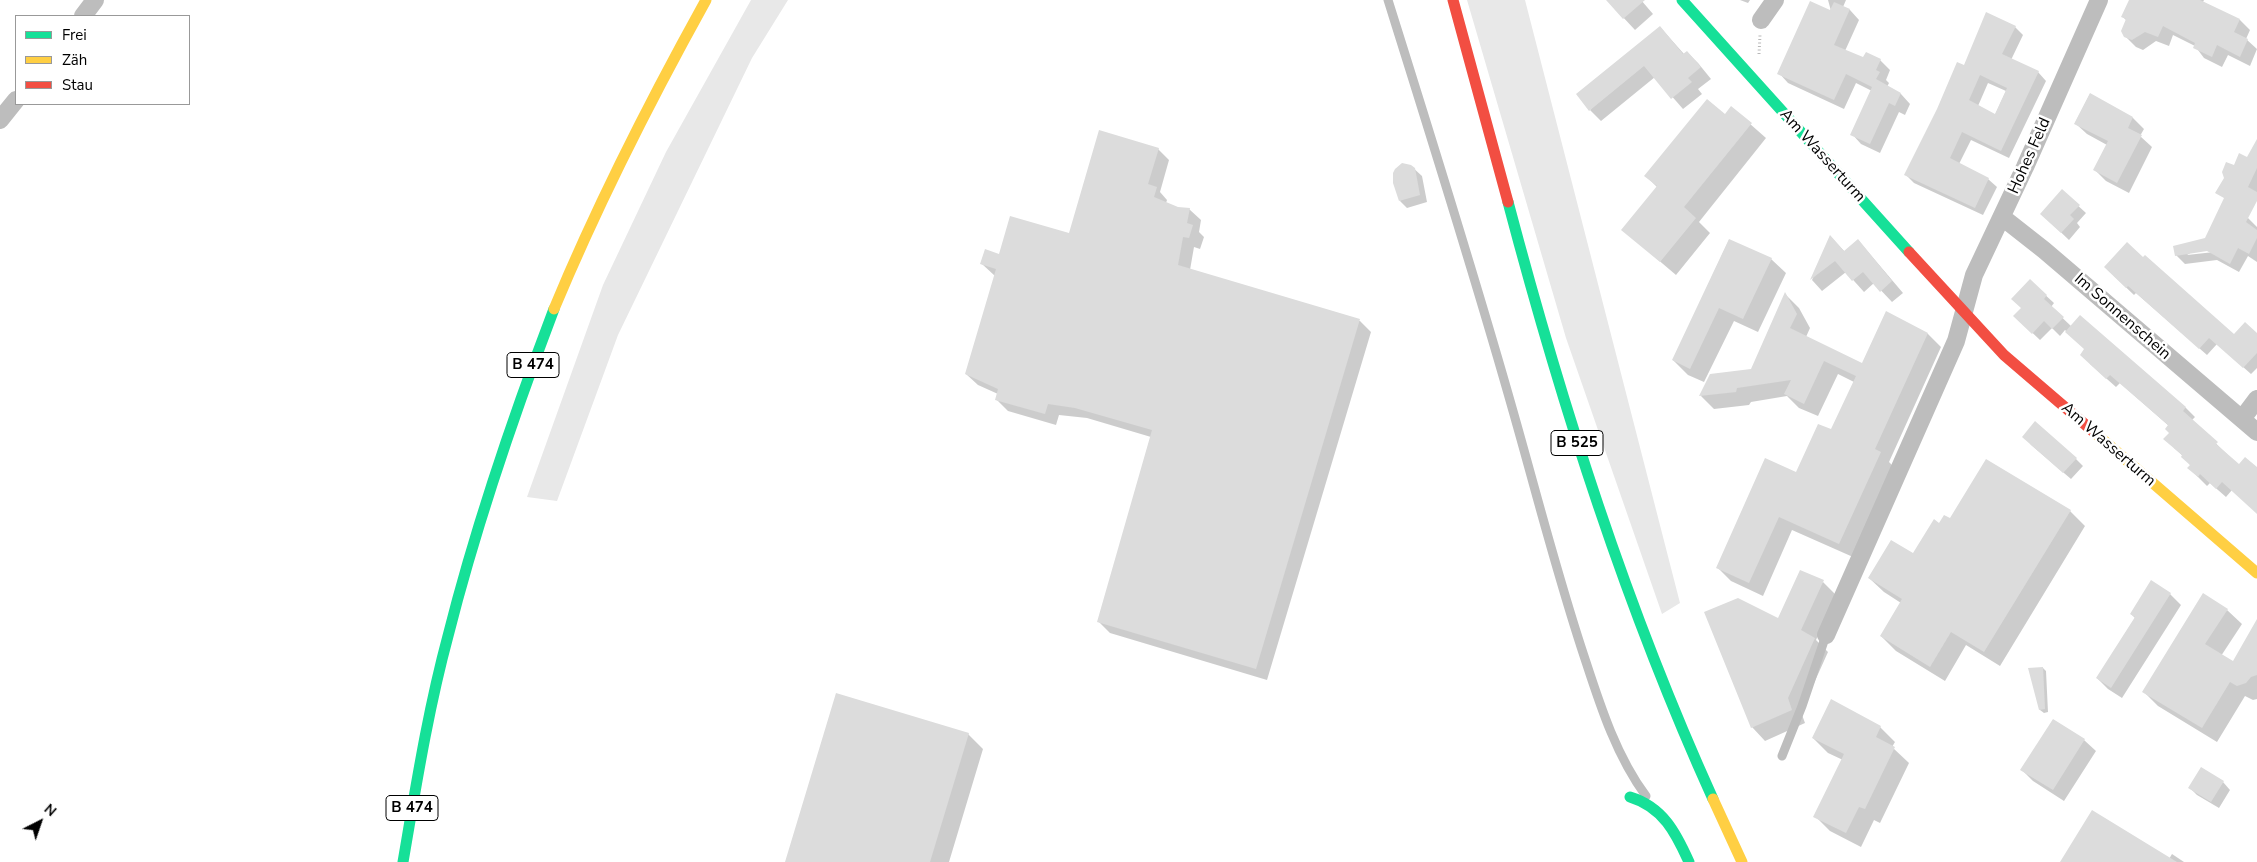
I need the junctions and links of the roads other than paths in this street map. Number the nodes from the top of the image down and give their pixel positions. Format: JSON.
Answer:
{"nodes":[{"id":1,"x":96,"y":0,"type":"edge"},
{"id":2,"x":706,"y":0,"type":"edge"},
{"id":3,"x":1388,"y":0,"type":"edge"},
{"id":4,"x":1453,"y":0,"type":"edge"},
{"id":5,"x":1682,"y":0,"type":"edge"},
{"id":6,"x":1775,"y":0,"type":"edge"},
{"id":7,"x":2099,"y":0,"type":"edge"},
{"id":8,"x":84,"y":15,"type":"edge"},
{"id":9,"x":1761,"y":20,"type":"dead end"},
{"id":10,"x":15,"y":101,"type":"edge"},
{"id":11,"x":0,"y":120,"type":"edge"},
{"id":12,"x":2002,"y":217,"type":"junction"},
{"id":13,"x":1963,"y":312,"type":"junction"},
{"id":14,"x":2257,"y":399,"type":"edge"},
{"id":15,"x":2242,"y":419,"type":"junction"},
{"id":16,"x":2257,"y":432,"type":"edge"},
{"id":17,"x":2257,"y":573,"type":"edge"},
{"id":18,"x":1826,"y":635,"type":"joint"},
{"id":19,"x":1782,"y":756,"type":"dead end"},
{"id":20,"x":1630,"y":797,"type":"dead end"},
{"id":21,"x":1654,"y":806,"type":"junction"},
{"id":22,"x":402,"y":862,"type":"edge"},
{"id":23,"x":1689,"y":862,"type":"edge"},
{"id":24,"x":1742,"y":862,"type":"edge"}],
"edges":[{"from":1,"to":8,"type":"street"},
{"from":2,"to":22,"type":"main road","number":"B 474"},
{"from":3,"to":21,"type":"lane"},
{"from":4,"to":24,"type":"main road","number":"B 525"},
{"from":5,"to":13,"type":"main road","name":"Am Wasserturm"},
{"from":6,"to":9,"type":"street"},
{"from":7,"to":12,"type":"street","name":"Hohes Feld"},
{"from":10,"to":11,"type":"street"},
{"from":12,"to":13,"type":"street","name":"Hohes Feld"},
{"from":12,"to":15,"type":"street","name":"Im Sonnenschein"},
{"from":13,"to":17,"type":"main road","name":"Am Wasserturm"},
{"from":13,"to":18,"type":"street"},
{"from":14,"to":15,"type":"street"},
{"from":15,"to":16,"type":"street","name":"Im Sonnenschein"},
{"from":18,"to":19,"type":"lane"},
{"from":20,"to":21,"type":"main road"},
{"from":21,"to":23,"type":"main road"}]}
